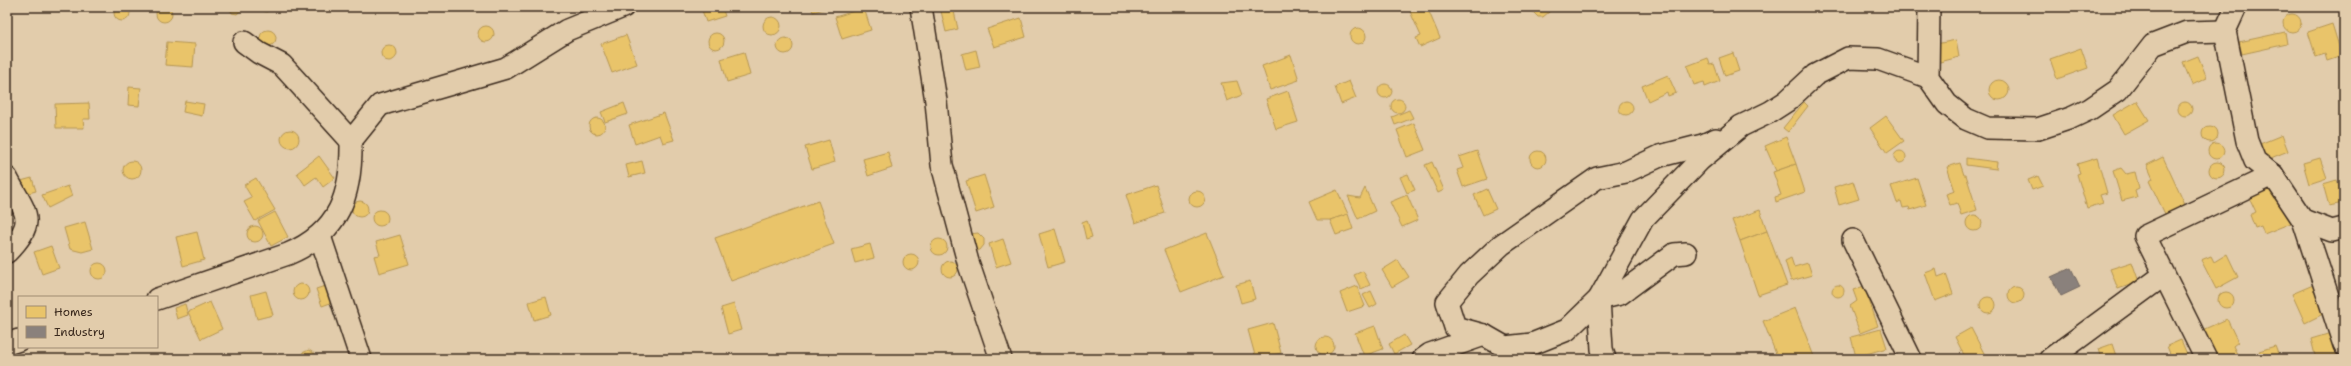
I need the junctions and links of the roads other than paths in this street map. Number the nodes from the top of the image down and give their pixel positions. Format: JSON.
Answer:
{"nodes":[{"id":1,"x":623,"y":7,"type":"edge"},
{"id":2,"x":921,"y":7,"type":"edge"},
{"id":3,"x":1929,"y":7,"type":"edge"},
{"id":4,"x":2236,"y":7,"type":"edge"},
{"id":5,"x":2225,"y":31,"type":"junction"},
{"id":6,"x":244,"y":42,"type":"dead end"},
{"id":7,"x":1928,"y":77,"type":"junction"},
{"id":8,"x":1741,"y":126,"type":"junction"},
{"id":9,"x":351,"y":141,"type":"junction"},
{"id":10,"x":2272,"y":175,"type":"junction"},
{"id":11,"x":7,"y":178,"type":"edge"},
{"id":12,"x":2303,"y":220,"type":"junction"},
{"id":13,"x":2344,"y":228,"type":"edge"},
{"id":14,"x":320,"y":236,"type":"junction"},
{"id":15,"x":1853,"y":240,"type":"dead end"},
{"id":16,"x":7,"y":252,"type":"edge"},
{"id":17,"x":1686,"y":253,"type":"dead end"},
{"id":18,"x":2164,"y":275,"type":"junction"},
{"id":19,"x":158,"y":299,"type":"edge"},
{"id":20,"x":1599,"y":299,"type":"junction"},
{"id":21,"x":1484,"y":334,"type":"junction"},
{"id":22,"x":18,"y":340,"type":"edge"},
{"id":23,"x":7,"y":344,"type":"edge"},
{"id":24,"x":2344,"y":346,"type":"edge"},
{"id":25,"x":361,"y":359,"type":"edge"},
{"id":26,"x":1001,"y":359,"type":"edge"},
{"id":27,"x":1423,"y":359,"type":"edge"},
{"id":28,"x":1604,"y":359,"type":"edge"},
{"id":29,"x":1911,"y":359,"type":"edge"},
{"id":30,"x":2050,"y":359,"type":"edge"},
{"id":31,"x":2206,"y":359,"type":"edge"}],
"edges":[{"from":1,"to":9,"type":"street"},
{"from":2,"to":26,"type":"street"},
{"from":3,"to":7,"type":"street"},
{"from":4,"to":5,"type":"street"},
{"from":5,"to":7,"type":"street"},
{"from":5,"to":10,"type":"street"},
{"from":6,"to":9,"type":"street"},
{"from":7,"to":8,"type":"street"},
{"from":8,"to":20,"type":"street"},
{"from":8,"to":21,"type":"street"},
{"from":9,"to":14,"type":"street"},
{"from":10,"to":12,"type":"street"},
{"from":10,"to":18,"type":"street"},
{"from":11,"to":16,"type":"street"},
{"from":12,"to":13,"type":"street"},
{"from":12,"to":24,"type":"street"},
{"from":14,"to":19,"type":"street"},
{"from":14,"to":25,"type":"street"},
{"from":15,"to":29,"type":"street"},
{"from":17,"to":20,"type":"street"},
{"from":18,"to":30,"type":"street"},
{"from":18,"to":31,"type":"street"},
{"from":20,"to":21,"type":"street"},
{"from":20,"to":28,"type":"street"},
{"from":21,"to":27,"type":"street"},
{"from":22,"to":23,"type":"street"}]}
